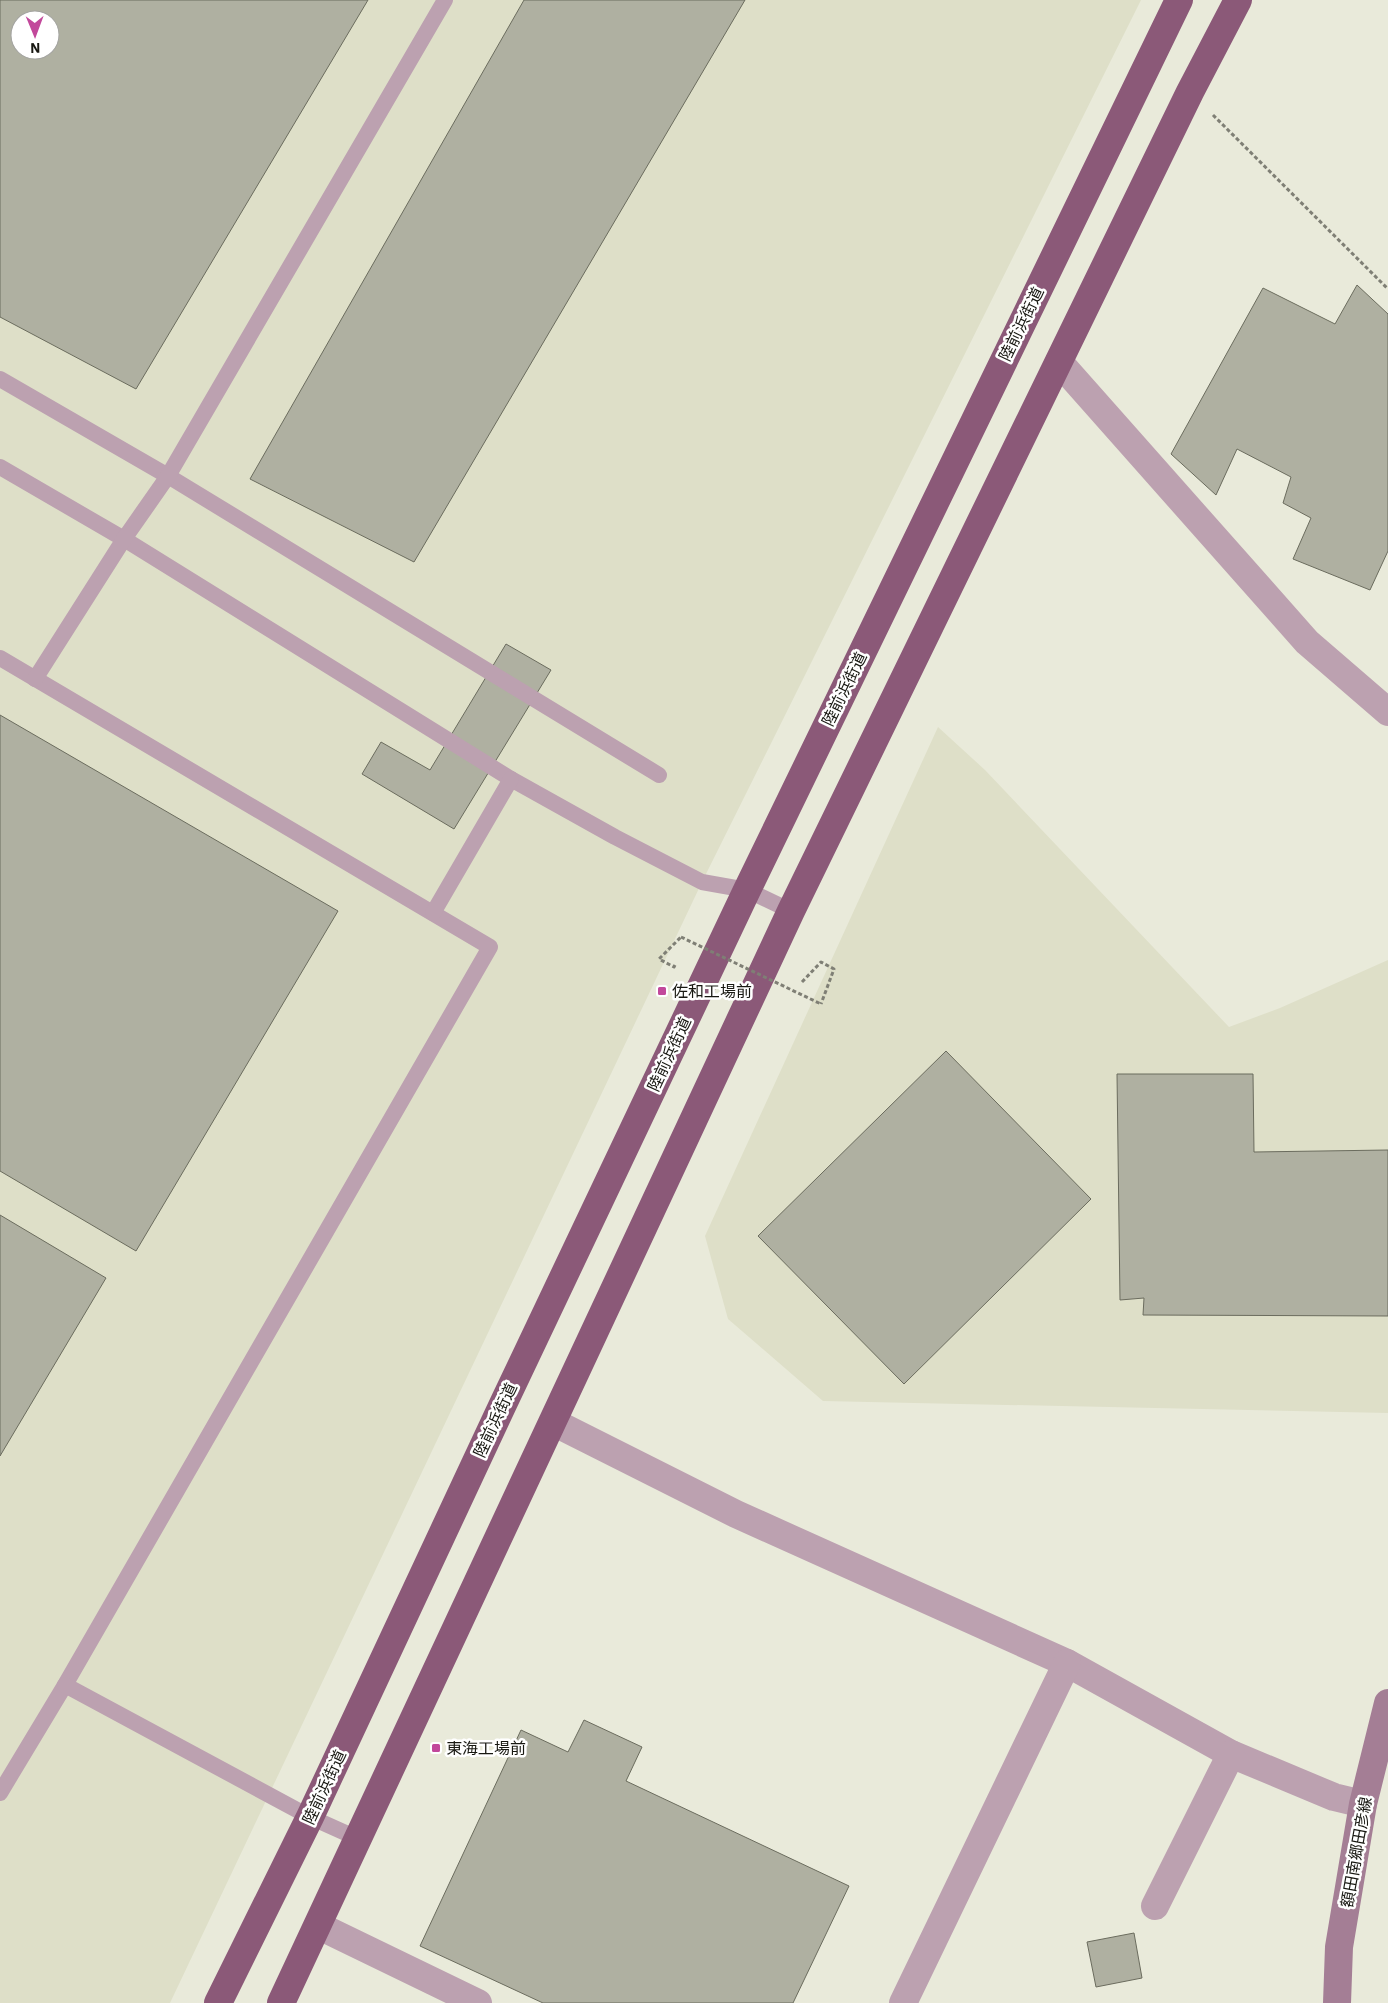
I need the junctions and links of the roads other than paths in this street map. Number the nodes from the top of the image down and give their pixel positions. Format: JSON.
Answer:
{"nodes":[{"id":1,"x":446,"y":0,"type":"edge"},
{"id":2,"x":1179,"y":0,"type":"edge"},
{"id":3,"x":1238,"y":0,"type":"edge"},
{"id":4,"x":1059,"y":362,"type":"junction"},
{"id":5,"x":0,"y":379,"type":"edge"},
{"id":6,"x":0,"y":467,"type":"edge"},
{"id":7,"x":168,"y":476,"type":"junction"},
{"id":8,"x":124,"y":539,"type":"junction"},
{"id":9,"x":0,"y":658,"type":"edge"},
{"id":10,"x":35,"y":679,"type":"junction"},
{"id":11,"x":1388,"y":712,"type":"edge"},
{"id":12,"x":658,"y":775,"type":"dead end"},
{"id":13,"x":511,"y":779,"type":"junction"},
{"id":14,"x":747,"y":890,"type":"junction"},
{"id":15,"x":791,"y":911,"type":"junction"},
{"id":16,"x":432,"y":913,"type":"junction"},
{"id":17,"x":552,"y":1422,"type":"junction"},
{"id":18,"x":1068,"y":1663,"type":"junction"},
{"id":19,"x":65,"y":1685,"type":"junction"},
{"id":20,"x":1388,"y":1703,"type":"edge"},
{"id":21,"x":1231,"y":1754,"type":"junction"},
{"id":22,"x":0,"y":1793,"type":"edge"},
{"id":23,"x":1363,"y":1804,"type":"junction"},
{"id":24,"x":310,"y":1817,"type":"junction"},
{"id":25,"x":359,"y":1840,"type":"junction"},
{"id":26,"x":1155,"y":1906,"type":"dead end"},
{"id":27,"x":319,"y":1926,"type":"junction"},
{"id":28,"x":218,"y":2003,"type":"edge"},
{"id":29,"x":281,"y":2003,"type":"edge"},
{"id":30,"x":478,"y":2003,"type":"edge"},
{"id":31,"x":903,"y":2003,"type":"edge"},
{"id":32,"x":1338,"y":2003,"type":"edge"}],
"edges":[{"from":1,"to":7,"type":"lane"},
{"from":2,"to":14,"type":"highway","name":"陸前浜街道"},
{"from":3,"to":4,"type":"highway"},
{"from":4,"to":11,"type":"street"},
{"from":4,"to":15,"type":"highway"},
{"from":5,"to":7,"type":"lane"},
{"from":6,"to":8,"type":"lane"},
{"from":7,"to":8,"type":"lane"},
{"from":7,"to":12,"type":"lane"},
{"from":8,"to":10,"type":"lane"},
{"from":8,"to":13,"type":"lane"},
{"from":9,"to":10,"type":"lane"},
{"from":10,"to":16,"type":"lane"},
{"from":13,"to":14,"type":"lane"},
{"from":13,"to":16,"type":"lane"},
{"from":14,"to":15,"type":"lane"},
{"from":14,"to":24,"type":"highway","name":"陸前浜街道"},
{"from":15,"to":17,"type":"highway"},
{"from":16,"to":19,"type":"lane"},
{"from":17,"to":18,"type":"street"},
{"from":17,"to":25,"type":"highway"},
{"from":18,"to":21,"type":"street"},
{"from":18,"to":31,"type":"street"},
{"from":19,"to":22,"type":"lane"},
{"from":19,"to":24,"type":"lane"},
{"from":20,"to":23,"type":"main road","name":"額田南郷田彦線"},
{"from":21,"to":23,"type":"street"},
{"from":21,"to":26,"type":"street"},
{"from":23,"to":32,"type":"main road","name":"額田南郷田彦線"},
{"from":24,"to":25,"type":"lane"},
{"from":24,"to":28,"type":"highway","name":"陸前浜街道"},
{"from":25,"to":27,"type":"highway"},
{"from":27,"to":29,"type":"highway"},
{"from":27,"to":30,"type":"street"}]}
